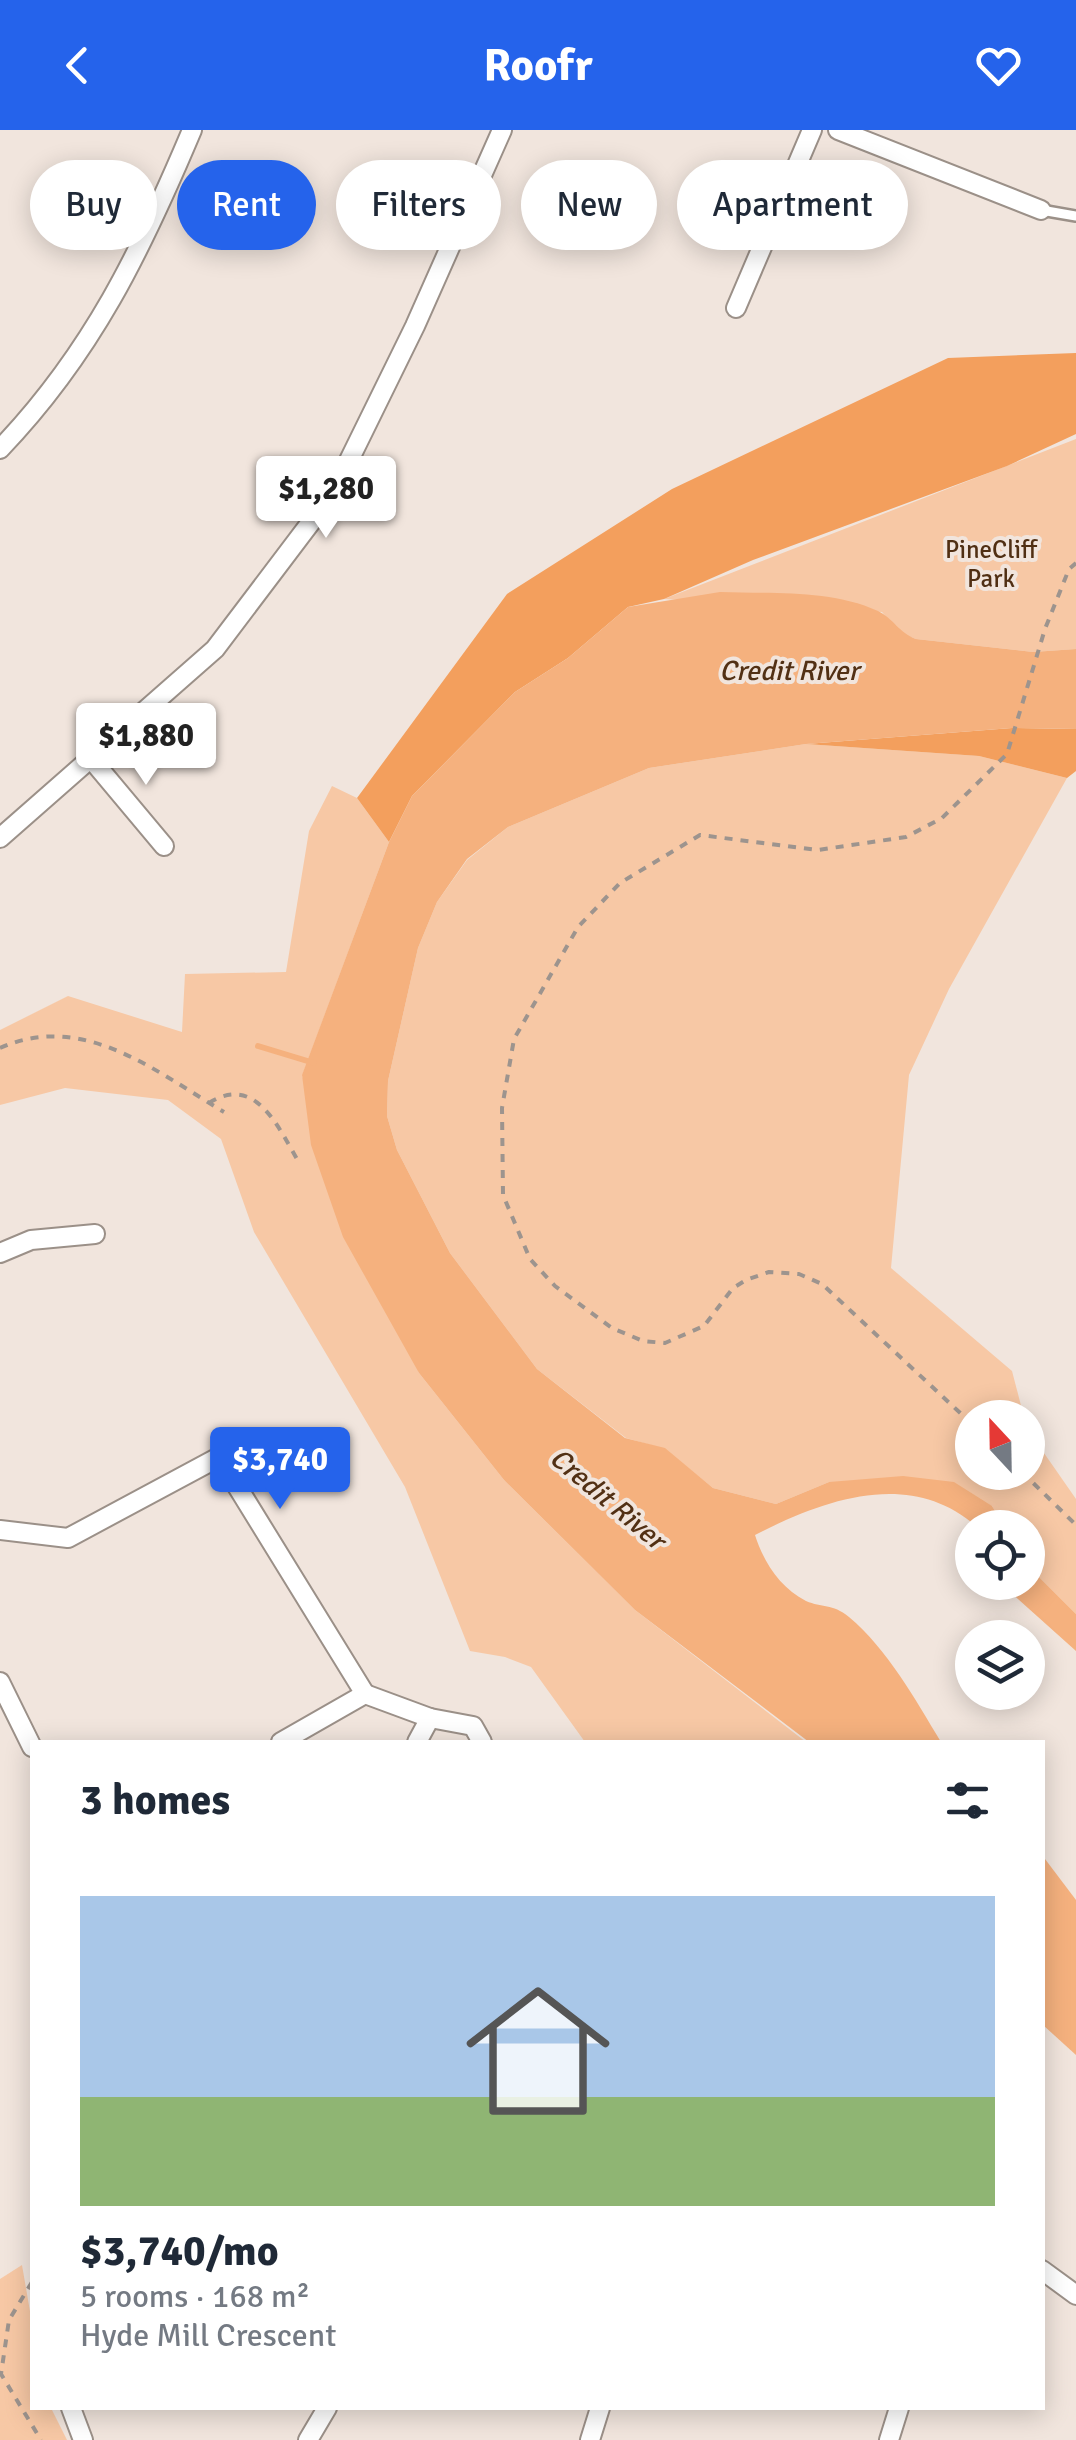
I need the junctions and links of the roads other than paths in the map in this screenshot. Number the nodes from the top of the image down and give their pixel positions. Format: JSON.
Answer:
{"nodes":[{"id":1,"x":192,"y":130,"type":"edge"},
{"id":2,"x":502,"y":130,"type":"edge"},
{"id":3,"x":812,"y":130,"type":"edge"},
{"id":4,"x":838,"y":130,"type":"edge"},
{"id":5,"x":1042,"y":210,"type":"joint"},
{"id":6,"x":1076,"y":216,"type":"edge"},
{"id":7,"x":736,"y":308,"type":"dead end"},
{"id":8,"x":0,"y":449,"type":"edge"},
{"id":9,"x":92,"y":760,"type":"junction"},
{"id":10,"x":0,"y":838,"type":"edge"},
{"id":11,"x":164,"y":846,"type":"dead end"},
{"id":12,"x":95,"y":1234,"type":"dead end"},
{"id":13,"x":0,"y":1253,"type":"edge"},
{"id":14,"x":0,"y":1530,"type":"edge"},
{"id":15,"x":0,"y":1682,"type":"edge"},
{"id":16,"x":365,"y":1694,"type":"junction"},
{"id":17,"x":430,"y":1718,"type":"junction"},
{"id":18,"x":284,"y":1740,"type":"edge"},
{"id":19,"x":419,"y":1740,"type":"edge"},
{"id":20,"x":481,"y":1740,"type":"edge"},
{"id":21,"x":30,"y":1743,"type":"edge"},
{"id":22,"x":1045,"y":2272,"type":"edge"},
{"id":23,"x":1076,"y":2295,"type":"edge"},
{"id":24,"x":72,"y":2410,"type":"edge"},
{"id":25,"x":326,"y":2410,"type":"edge"},
{"id":26,"x":599,"y":2410,"type":"edge"},
{"id":27,"x":899,"y":2410,"type":"edge"},
{"id":28,"x":83,"y":2440,"type":"edge"},
{"id":29,"x":308,"y":2440,"type":"edge"},
{"id":30,"x":590,"y":2440,"type":"edge"},
{"id":31,"x":889,"y":2440,"type":"edge"}],
"edges":[{"from":1,"to":8,"type":"street"},
{"from":2,"to":9,"type":"street"},
{"from":3,"to":7,"type":"street"},
{"from":4,"to":5,"type":"street"},
{"from":5,"to":6,"type":"lane"},
{"from":9,"to":10,"type":"street"},
{"from":9,"to":11,"type":"street"},
{"from":12,"to":13,"type":"street"},
{"from":14,"to":16,"type":"street"},
{"from":15,"to":21,"type":"street"},
{"from":16,"to":17,"type":"street"},
{"from":16,"to":18,"type":"street"},
{"from":17,"to":19,"type":"street"},
{"from":17,"to":20,"type":"street"},
{"from":22,"to":23,"type":"street"},
{"from":24,"to":28,"type":"street"},
{"from":25,"to":29,"type":"street"},
{"from":26,"to":30,"type":"street"},
{"from":27,"to":31,"type":"street"}]}
